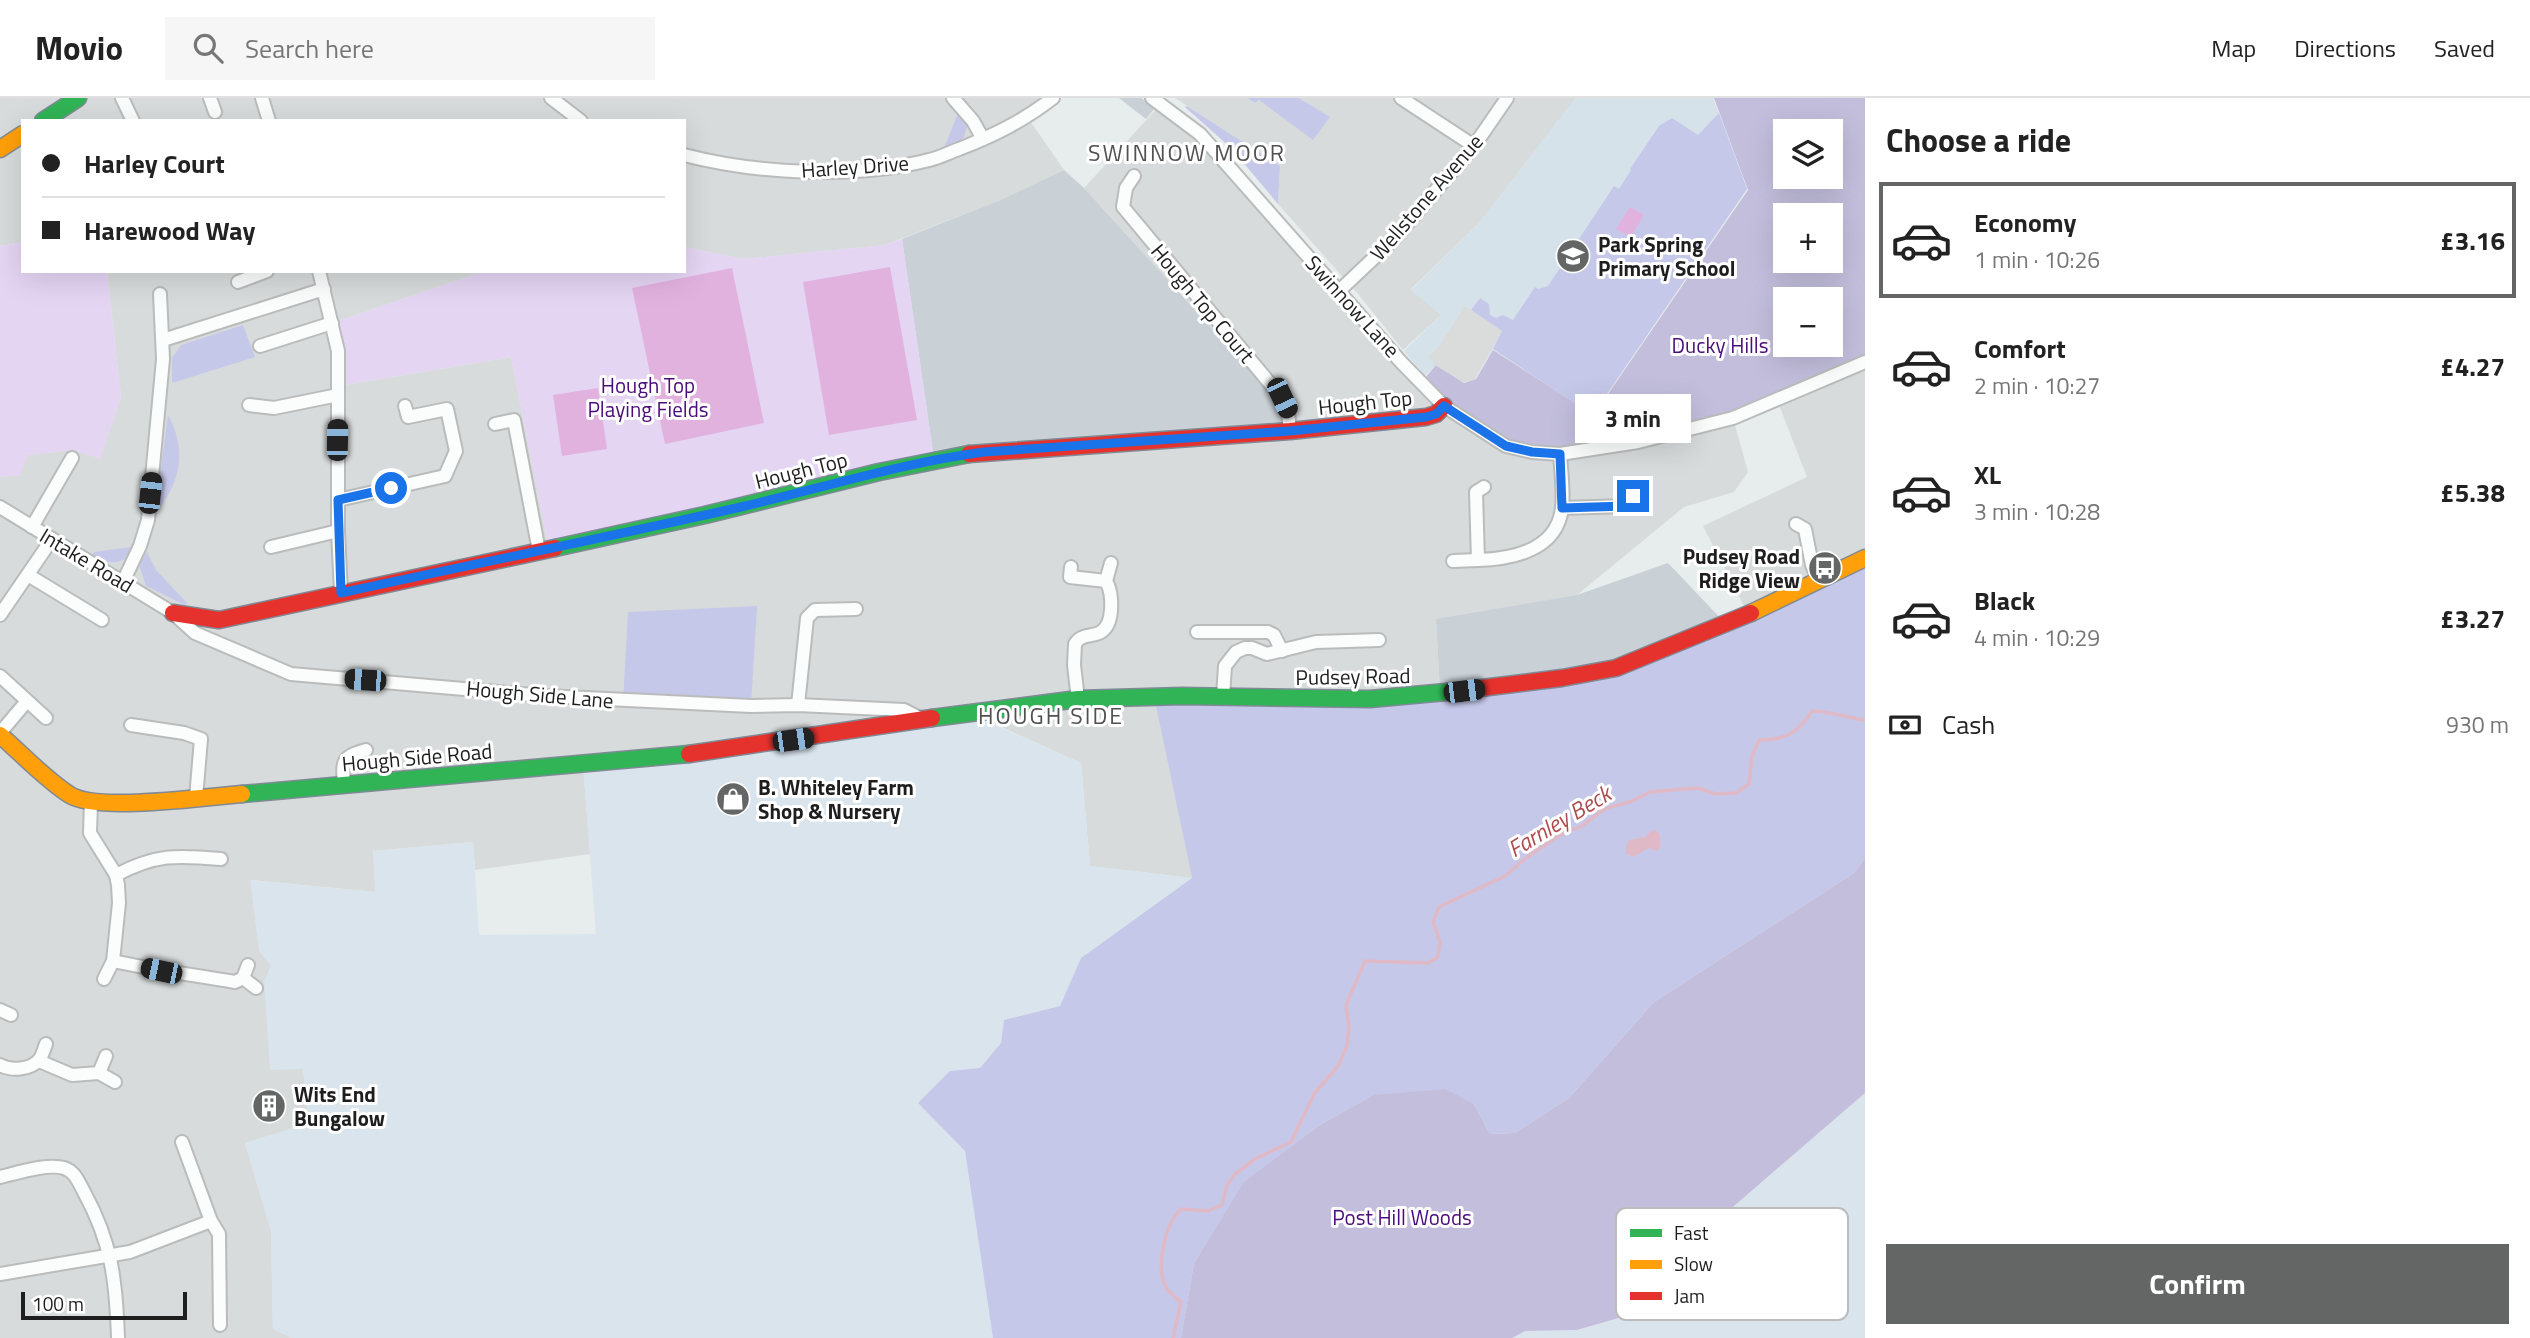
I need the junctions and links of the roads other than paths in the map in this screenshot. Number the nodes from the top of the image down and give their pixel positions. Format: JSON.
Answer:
{"nodes":[{"id":1,"x":122,"y":98,"type":"edge"},
{"id":2,"x":210,"y":98,"type":"edge"},
{"id":3,"x":262,"y":98,"type":"edge"},
{"id":4,"x":551,"y":98,"type":"edge"},
{"id":5,"x":953,"y":98,"type":"edge"},
{"id":6,"x":1053,"y":98,"type":"edge"},
{"id":7,"x":1152,"y":98,"type":"edge"},
{"id":8,"x":1401,"y":98,"type":"edge"},
{"id":9,"x":1507,"y":98,"type":"edge"},
{"id":10,"x":71,"y":100,"type":"edge"},
{"id":11,"x":215,"y":112,"type":"dead end"},
{"id":12,"x":46,"y":119,"type":"edge"},
{"id":13,"x":132,"y":119,"type":"edge"},
{"id":14,"x":268,"y":119,"type":"edge"},
{"id":15,"x":578,"y":119,"type":"edge"},
{"id":16,"x":21,"y":135,"type":"edge"},
{"id":17,"x":983,"y":139,"type":"junction"},
{"id":18,"x":1474,"y":146,"type":"junction"},
{"id":19,"x":0,"y":149,"type":"edge"},
{"id":20,"x":686,"y":155,"type":"edge"},
{"id":21,"x":1134,"y":176,"type":"dead end"},
{"id":22,"x":262,"y":273,"type":"edge"},
{"id":23,"x":319,"y":273,"type":"edge"},
{"id":24,"x":238,"y":282,"type":"dead end"},
{"id":25,"x":324,"y":289,"type":"junction"},
{"id":26,"x":1339,"y":291,"type":"junction"},
{"id":27,"x":160,"y":294,"type":"dead end"},
{"id":28,"x":332,"y":323,"type":"junction"},
{"id":29,"x":163,"y":340,"type":"junction"},
{"id":30,"x":260,"y":346,"type":"dead end"},
{"id":31,"x":1865,"y":362,"type":"edge"},
{"id":32,"x":338,"y":395,"type":"junction"},
{"id":33,"x":249,"y":405,"type":"dead end"},
{"id":34,"x":405,"y":406,"type":"dead end"},
{"id":35,"x":1444,"y":406,"type":"junction"},
{"id":36,"x":495,"y":424,"type":"dead end"},
{"id":37,"x":1290,"y":431,"type":"junction"},
{"id":38,"x":1560,"y":454,"type":"junction"},
{"id":39,"x":72,"y":458,"type":"dead end"},
{"id":40,"x":1484,"y":487,"type":"dead end"},
{"id":41,"x":1633,"y":496,"type":"dead end"},
{"id":42,"x":338,"y":500,"type":"junction"},
{"id":43,"x":0,"y":507,"type":"edge"},
{"id":44,"x":1562,"y":508,"type":"junction"},
{"id":45,"x":1796,"y":524,"type":"dead end"},
{"id":46,"x":32,"y":527,"type":"junction"},
{"id":47,"x":338,"y":531,"type":"junction"},
{"id":48,"x":52,"y":539,"type":"junction"},
{"id":49,"x":271,"y":547,"type":"dead end"},
{"id":50,"x":539,"y":551,"type":"junction"},
{"id":51,"x":1865,"y":558,"type":"edge"},
{"id":52,"x":1478,"y":560,"type":"junction"},
{"id":53,"x":1453,"y":561,"type":"dead end"},
{"id":54,"x":1111,"y":563,"type":"dead end"},
{"id":55,"x":1071,"y":567,"type":"dead end"},
{"id":56,"x":28,"y":575,"type":"junction"},
{"id":57,"x":1818,"y":579,"type":"junction"},
{"id":58,"x":1106,"y":581,"type":"junction"},
{"id":59,"x":123,"y":582,"type":"junction"},
{"id":60,"x":341,"y":593,"type":"junction"},
{"id":61,"x":856,"y":609,"type":"dead end"},
{"id":62,"x":173,"y":613,"type":"junction"},
{"id":63,"x":0,"y":615,"type":"edge"},
{"id":64,"x":102,"y":620,"type":"dead end"},
{"id":65,"x":1197,"y":632,"type":"dead end"},
{"id":66,"x":1379,"y":640,"type":"dead end"},
{"id":67,"x":1282,"y":651,"type":"junction"},
{"id":68,"x":0,"y":676,"type":"edge"},
{"id":69,"x":1223,"y":697,"type":"junction"},
{"id":70,"x":1078,"y":699,"type":"junction"},
{"id":71,"x":27,"y":701,"type":"junction"},
{"id":72,"x":798,"y":705,"type":"junction"},
{"id":73,"x":46,"y":718,"type":"dead end"},
{"id":74,"x":922,"y":719,"type":"junction"},
{"id":75,"x":131,"y":725,"type":"dead end"},
{"id":76,"x":860,"y":729,"type":"joint"},
{"id":77,"x":0,"y":734,"type":"edge"},
{"id":78,"x":366,"y":750,"type":"dead end"},
{"id":79,"x":344,"y":785,"type":"junction"},
{"id":80,"x":196,"y":798,"type":"junction"},
{"id":81,"x":91,"y":802,"type":"junction"},
{"id":82,"x":221,"y":859,"type":"dead end"},
{"id":83,"x":116,"y":874,"type":"junction"},
{"id":84,"x":113,"y":961,"type":"junction"},
{"id":85,"x":248,"y":965,"type":"dead end"},
{"id":86,"x":243,"y":978,"type":"junction"},
{"id":87,"x":104,"y":979,"type":"dead end"},
{"id":88,"x":256,"y":988,"type":"dead end"},
{"id":89,"x":46,"y":1044,"type":"dead end"},
{"id":90,"x":106,"y":1056,"type":"dead end"},
{"id":91,"x":39,"y":1060,"type":"junction"},
{"id":92,"x":0,"y":1066,"type":"edge"},
{"id":93,"x":99,"y":1073,"type":"junction"},
{"id":94,"x":115,"y":1082,"type":"dead end"},
{"id":95,"x":182,"y":1142,"type":"dead end"},
{"id":96,"x":0,"y":1177,"type":"edge"},
{"id":97,"x":211,"y":1221,"type":"junction"},
{"id":98,"x":111,"y":1254,"type":"junction"},
{"id":99,"x":0,"y":1274,"type":"edge"},
{"id":100,"x":220,"y":1325,"type":"dead end"},
{"id":101,"x":118,"y":1338,"type":"edge"}],
"edges":[{"from":1,"to":13,"type":"street"},
{"from":2,"to":11,"type":"street"},
{"from":3,"to":14,"type":"street"},
{"from":4,"to":15,"type":"street"},
{"from":5,"to":17,"type":"street"},
{"from":6,"to":17,"type":"street","name":"Harley Drive"},
{"from":7,"to":26,"type":"street","name":"Swinnow Lane"},
{"from":8,"to":18,"type":"street"},
{"from":9,"to":18,"type":"street","name":"Wellstone Avenue"},
{"from":10,"to":12,"type":"main road"},
{"from":16,"to":19,"type":"main road"},
{"from":17,"to":20,"type":"street","name":"Harley Drive"},
{"from":18,"to":26,"type":"street","name":"Wellstone Avenue"},
{"from":21,"to":37,"type":"street","name":"Hough Top Court"},
{"from":22,"to":24,"type":"street"},
{"from":23,"to":25,"type":"street"},
{"from":25,"to":28,"type":"street"},
{"from":25,"to":29,"type":"street"},
{"from":26,"to":35,"type":"street","name":"Swinnow Lane"},
{"from":27,"to":29,"type":"street"},
{"from":28,"to":30,"type":"street"},
{"from":28,"to":32,"type":"street"},
{"from":29,"to":59,"type":"street"},
{"from":31,"to":38,"type":"street","name":"Swinnow Lane"},
{"from":32,"to":33,"type":"street"},
{"from":32,"to":42,"type":"street"},
{"from":34,"to":42,"type":"street"},
{"from":35,"to":37,"type":"main road","name":"Hough Top"},
{"from":35,"to":38,"type":"street","name":"Swinnow Lane"},
{"from":36,"to":50,"type":"street"},
{"from":37,"to":50,"type":"main road","name":"Hough Top"},
{"from":38,"to":44,"type":"street"},
{"from":39,"to":46,"type":"street"},
{"from":40,"to":52,"type":"street"},
{"from":41,"to":44,"type":"street"},
{"from":42,"to":47,"type":"street"},
{"from":43,"to":46,"type":"street","name":"Intake Road"},
{"from":44,"to":52,"type":"street"},
{"from":45,"to":57,"type":"street"},
{"from":46,"to":48,"type":"street","name":"Intake Road"},
{"from":47,"to":49,"type":"street"},
{"from":47,"to":60,"type":"street"},
{"from":48,"to":56,"type":"street"},
{"from":48,"to":59,"type":"street","name":"Intake Road"},
{"from":50,"to":60,"type":"main road","name":"Hough Top"},
{"from":51,"to":57,"type":"main road","name":"Pudsey Road"},
{"from":52,"to":53,"type":"street"},
{"from":54,"to":58,"type":"street"},
{"from":55,"to":58,"type":"street"},
{"from":56,"to":63,"type":"street"},
{"from":56,"to":64,"type":"street"},
{"from":57,"to":69,"type":"main road","name":"Pudsey Road"},
{"from":58,"to":70,"type":"street"},
{"from":59,"to":62,"type":"street","name":"Intake Road"},
{"from":60,"to":62,"type":"main road","name":"Hough Top"},
{"from":61,"to":72,"type":"street"},
{"from":62,"to":72,"type":"street","name":"Hough Side Lane"},
{"from":65,"to":67,"type":"street"},
{"from":66,"to":67,"type":"street"},
{"from":67,"to":69,"type":"street"},
{"from":68,"to":71,"type":"street"},
{"from":69,"to":70,"type":"main road","name":"Pudsey Road"},
{"from":70,"to":74,"type":"main road","name":"Pudsey Road"},
{"from":71,"to":73,"type":"street"},
{"from":71,"to":77,"type":"street"},
{"from":72,"to":74,"type":"street","name":"Hough Side Lane"},
{"from":74,"to":76,"type":"main road","name":"Pudsey Road"},
{"from":75,"to":80,"type":"street"},
{"from":76,"to":79,"type":"main road","name":"Hough Side Road"},
{"from":77,"to":81,"type":"main road","name":"Hough Side Road"},
{"from":78,"to":79,"type":"street"},
{"from":79,"to":80,"type":"main road","name":"Hough Side Road"},
{"from":80,"to":81,"type":"main road","name":"Hough Side Road"},
{"from":81,"to":83,"type":"street"},
{"from":82,"to":83,"type":"street"},
{"from":83,"to":84,"type":"street"},
{"from":84,"to":86,"type":"street"},
{"from":84,"to":87,"type":"street"},
{"from":85,"to":86,"type":"street"},
{"from":86,"to":88,"type":"street"},
{"from":89,"to":91,"type":"street"},
{"from":90,"to":93,"type":"street"},
{"from":91,"to":92,"type":"street"},
{"from":91,"to":93,"type":"street"},
{"from":93,"to":94,"type":"street"},
{"from":95,"to":97,"type":"street"},
{"from":96,"to":98,"type":"street"},
{"from":97,"to":98,"type":"street"},
{"from":97,"to":100,"type":"street"},
{"from":98,"to":99,"type":"street"},
{"from":98,"to":101,"type":"street"}]}
